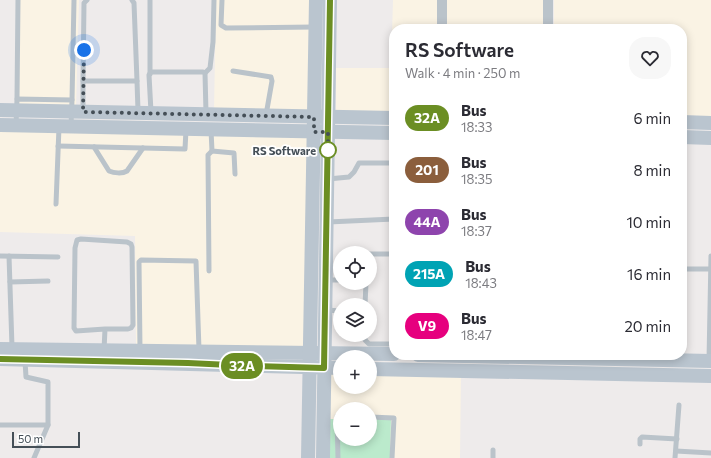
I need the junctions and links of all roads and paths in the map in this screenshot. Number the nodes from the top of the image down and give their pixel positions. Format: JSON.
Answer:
{"nodes":[{"id":1,"x":18,"y":0,"type":"edge"},
{"id":2,"x":74,"y":0,"type":"edge"},
{"id":3,"x":87,"y":0,"type":"edge"},
{"id":4,"x":132,"y":0,"type":"edge"},
{"id":5,"x":150,"y":0,"type":"edge"},
{"id":6,"x":214,"y":0,"type":"edge"},
{"id":7,"x":222,"y":0,"type":"edge"},
{"id":8,"x":316,"y":0,"type":"edge"},
{"id":9,"x":330,"y":0,"type":"edge"},
{"id":10,"x":442,"y":0,"type":"edge"},
{"id":11,"x":548,"y":0,"type":"edge"},
{"id":12,"x":442,"y":24,"type":"edge"},
{"id":13,"x":548,"y":24,"type":"edge"},
{"id":14,"x":315,"y":27,"type":"junction"},
{"id":15,"x":233,"y":72,"type":"dead end"},
{"id":16,"x":205,"y":73,"type":"junction"},
{"id":17,"x":150,"y":74,"type":"junction"},
{"id":18,"x":83,"y":81,"type":"junction"},
{"id":19,"x":137,"y":81,"type":"junction"},
{"id":20,"x":17,"y":105,"type":"junction"},
{"id":21,"x":75,"y":108,"type":"junction"},
{"id":22,"x":0,"y":110,"type":"edge"},
{"id":23,"x":144,"y":113,"type":"junction"},
{"id":24,"x":206,"y":114,"type":"junction"},
{"id":25,"x":266,"y":116,"type":"junction"},
{"id":26,"x":314,"y":117,"type":"junction"},
{"id":27,"x":329,"y":117,"type":"junction"},
{"id":28,"x":389,"y":118,"type":"edge"},
{"id":29,"x":687,"y":122,"type":"edge"},
{"id":30,"x":711,"y":123,"type":"edge"},
{"id":31,"x":0,"y":125,"type":"edge"},
{"id":32,"x":16,"y":126,"type":"junction"},
{"id":33,"x":65,"y":126,"type":"junction"},
{"id":34,"x":186,"y":129,"type":"junction"},
{"id":35,"x":211,"y":130,"type":"junction"},
{"id":36,"x":314,"y":132,"type":"junction"},
{"id":37,"x":328,"y":132,"type":"junction"},
{"id":38,"x":389,"y":133,"type":"edge"},
{"id":39,"x":687,"y":137,"type":"edge"},
{"id":40,"x":711,"y":138,"type":"edge"},
{"id":41,"x":58,"y":146,"type":"junction"},
{"id":42,"x":94,"y":147,"type":"junction"},
{"id":43,"x":143,"y":148,"type":"junction"},
{"id":44,"x":212,"y":151,"type":"junction"},
{"id":45,"x":389,"y":162,"type":"edge"},
{"id":46,"x":234,"y":174,"type":"dead end"},
{"id":47,"x":327,"y":179,"type":"junction"},
{"id":48,"x":56,"y":204,"type":"dead end"},
{"id":49,"x":389,"y":219,"type":"edge"},
{"id":50,"x":327,"y":222,"type":"junction"},
{"id":51,"x":377,"y":254,"type":"edge"},
{"id":52,"x":389,"y":254,"type":"edge"},
{"id":53,"x":0,"y":256,"type":"edge"},
{"id":54,"x":9,"y":256,"type":"junction"},
{"id":55,"x":711,"y":256,"type":"edge"},
{"id":56,"x":58,"y":257,"type":"dead end"},
{"id":57,"x":687,"y":269,"type":"edge"},
{"id":58,"x":711,"y":269,"type":"edge"},
{"id":59,"x":209,"y":271,"type":"dead end"},
{"id":60,"x":326,"y":280,"type":"junction"},
{"id":61,"x":333,"y":280,"type":"edge"},
{"id":62,"x":48,"y":281,"type":"dead end"},
{"id":63,"x":10,"y":282,"type":"junction"},
{"id":64,"x":326,"y":310,"type":"junction"},
{"id":65,"x":333,"y":310,"type":"edge"},
{"id":66,"x":105,"y":329,"type":"junction"},
{"id":67,"x":367,"y":342,"type":"edge"},
{"id":68,"x":389,"y":344,"type":"edge"},
{"id":69,"x":6,"y":349,"type":"edge"},
{"id":70,"x":104,"y":351,"type":"junction"},
{"id":71,"x":140,"y":351,"type":"junction"},
{"id":72,"x":310,"y":353,"type":"junction"},
{"id":73,"x":325,"y":353,"type":"junction"},
{"id":74,"x":389,"y":354,"type":"edge"},
{"id":75,"x":192,"y":355,"type":"junction"},
{"id":76,"x":30,"y":356,"type":"junction"},
{"id":77,"x":0,"y":359,"type":"edge"},
{"id":78,"x":661,"y":360,"type":"edge"},
{"id":79,"x":710,"y":361,"type":"edge"},
{"id":80,"x":310,"y":368,"type":"junction"},
{"id":81,"x":324,"y":368,"type":"junction"},
{"id":82,"x":333,"y":368,"type":"edge"},
{"id":83,"x":377,"y":369,"type":"edge"},
{"id":84,"x":711,"y":376,"type":"edge"},
{"id":85,"x":679,"y":405,"type":"dead end"},
{"id":86,"x":333,"y":411,"type":"edge"},
{"id":87,"x":377,"y":417,"type":"edge"},
{"id":88,"x":333,"y":420,"type":"edge"},
{"id":89,"x":0,"y":425,"type":"edge"},
{"id":90,"x":48,"y":425,"type":"junction"},
{"id":91,"x":677,"y":439,"type":"junction"},
{"id":92,"x":640,"y":444,"type":"dead end"},
{"id":93,"x":337,"y":446,"type":"edge"},
{"id":94,"x":493,"y":450,"type":"dead end"},
{"id":95,"x":676,"y":451,"type":"junction"},
{"id":96,"x":711,"y":453,"type":"edge"},
{"id":97,"x":34,"y":458,"type":"edge"},
{"id":98,"x":308,"y":458,"type":"edge"},
{"id":99,"x":323,"y":458,"type":"edge"},
{"id":100,"x":338,"y":458,"type":"edge"},
{"id":101,"x":392,"y":458,"type":"edge"},
{"id":102,"x":493,"y":458,"type":"edge"},
{"id":103,"x":675,"y":458,"type":"edge"}],
"edges":[{"from":1,"to":20,"type":"lane"},
{"from":2,"to":21,"type":"lane"},
{"from":3,"to":18,"type":"lane"},
{"from":4,"to":19,"type":"lane"},
{"from":5,"to":17,"type":"lane"},
{"from":6,"to":16,"type":"lane"},
{"from":7,"to":14,"type":"lane"},
{"from":8,"to":14,"type":"street"},
{"from":9,"to":27,"type":"street"},
{"from":10,"to":12,"type":"street"},
{"from":11,"to":13,"type":"street"},
{"from":14,"to":26,"type":"street"},
{"from":15,"to":25,"type":"lane"},
{"from":16,"to":17,"type":"lane"},
{"from":16,"to":24,"type":"lane"},
{"from":17,"to":23,"type":"lane"},
{"from":18,"to":19,"type":"lane"},
{"from":18,"to":21,"type":"lane"},
{"from":19,"to":23,"type":"lane"},
{"from":20,"to":21,"type":"street"},
{"from":20,"to":22,"type":"street"},
{"from":20,"to":32,"type":"lane"},
{"from":21,"to":23,"type":"street"},
{"from":21,"to":33,"type":"lane"},
{"from":23,"to":24,"type":"street"},
{"from":24,"to":25,"type":"street"},
{"from":25,"to":26,"type":"street"},
{"from":26,"to":27,"type":"street"},
{"from":26,"to":36,"type":"street"},
{"from":27,"to":28,"type":"street"},
{"from":27,"to":37,"type":"street"},
{"from":29,"to":30,"type":"street"},
{"from":31,"to":32,"type":"street"},
{"from":32,"to":33,"type":"street"},
{"from":33,"to":34,"type":"street"},
{"from":33,"to":41,"type":"lane"},
{"from":34,"to":35,"type":"street"},
{"from":34,"to":43,"type":"lane"},
{"from":35,"to":36,"type":"street"},
{"from":35,"to":44,"type":"lane"},
{"from":36,"to":37,"type":"street"},
{"from":36,"to":72,"type":"street"},
{"from":37,"to":38,"type":"street"},
{"from":37,"to":47,"type":"street"},
{"from":39,"to":40,"type":"street"},
{"from":41,"to":42,"type":"lane"},
{"from":41,"to":48,"type":"lane"},
{"from":42,"to":43,"type":"lane"},
{"from":42,"to":43,"type":"lane"},
{"from":44,"to":46,"type":"lane"},
{"from":44,"to":59,"type":"lane"},
{"from":45,"to":47,"type":"lane"},
{"from":47,"to":50,"type":"street"},
{"from":49,"to":50,"type":"lane"},
{"from":50,"to":60,"type":"street"},
{"from":51,"to":52,"type":"lane"},
{"from":53,"to":54,"type":"lane"},
{"from":54,"to":56,"type":"lane"},
{"from":54,"to":63,"type":"lane"},
{"from":55,"to":58,"type":"lane"},
{"from":57,"to":58,"type":"lane"},
{"from":58,"to":79,"type":"lane"},
{"from":60,"to":61,"type":"lane"},
{"from":60,"to":64,"type":"street"},
{"from":62,"to":63,"type":"lane"},
{"from":63,"to":69,"type":"lane"},
{"from":64,"to":65,"type":"lane"},
{"from":64,"to":73,"type":"street"},
{"from":66,"to":66,"type":"lane"},
{"from":66,"to":70,"type":"lane"},
{"from":67,"to":68,"type":"lane"},
{"from":69,"to":76,"type":"street"},
{"from":70,"to":71,"type":"street"},
{"from":70,"to":76,"type":"street"},
{"from":71,"to":75,"type":"street"},
{"from":71,"to":75,"type":"lane"},
{"from":72,"to":73,"type":"street"},
{"from":72,"to":75,"type":"street"},
{"from":72,"to":80,"type":"street"},
{"from":73,"to":74,"type":"street"},
{"from":73,"to":81,"type":"street"},
{"from":75,"to":76,"type":"street"},
{"from":75,"to":80,"type":"street"},
{"from":76,"to":77,"type":"street"},
{"from":76,"to":90,"type":"lane"},
{"from":78,"to":79,"type":"street"},
{"from":80,"to":81,"type":"street"},
{"from":80,"to":98,"type":"street"},
{"from":81,"to":82,"type":"street"},
{"from":81,"to":86,"type":"street"},
{"from":83,"to":84,"type":"street"},
{"from":85,"to":91,"type":"lane"},
{"from":87,"to":101,"type":"lane"},
{"from":88,"to":99,"type":"street"},
{"from":89,"to":90,"type":"lane"},
{"from":90,"to":97,"type":"lane"},
{"from":91,"to":92,"type":"lane"},
{"from":91,"to":95,"type":"lane"},
{"from":93,"to":100,"type":"lane"},
{"from":94,"to":102,"type":"lane"},
{"from":95,"to":96,"type":"lane"},
{"from":95,"to":103,"type":"lane"}]}
